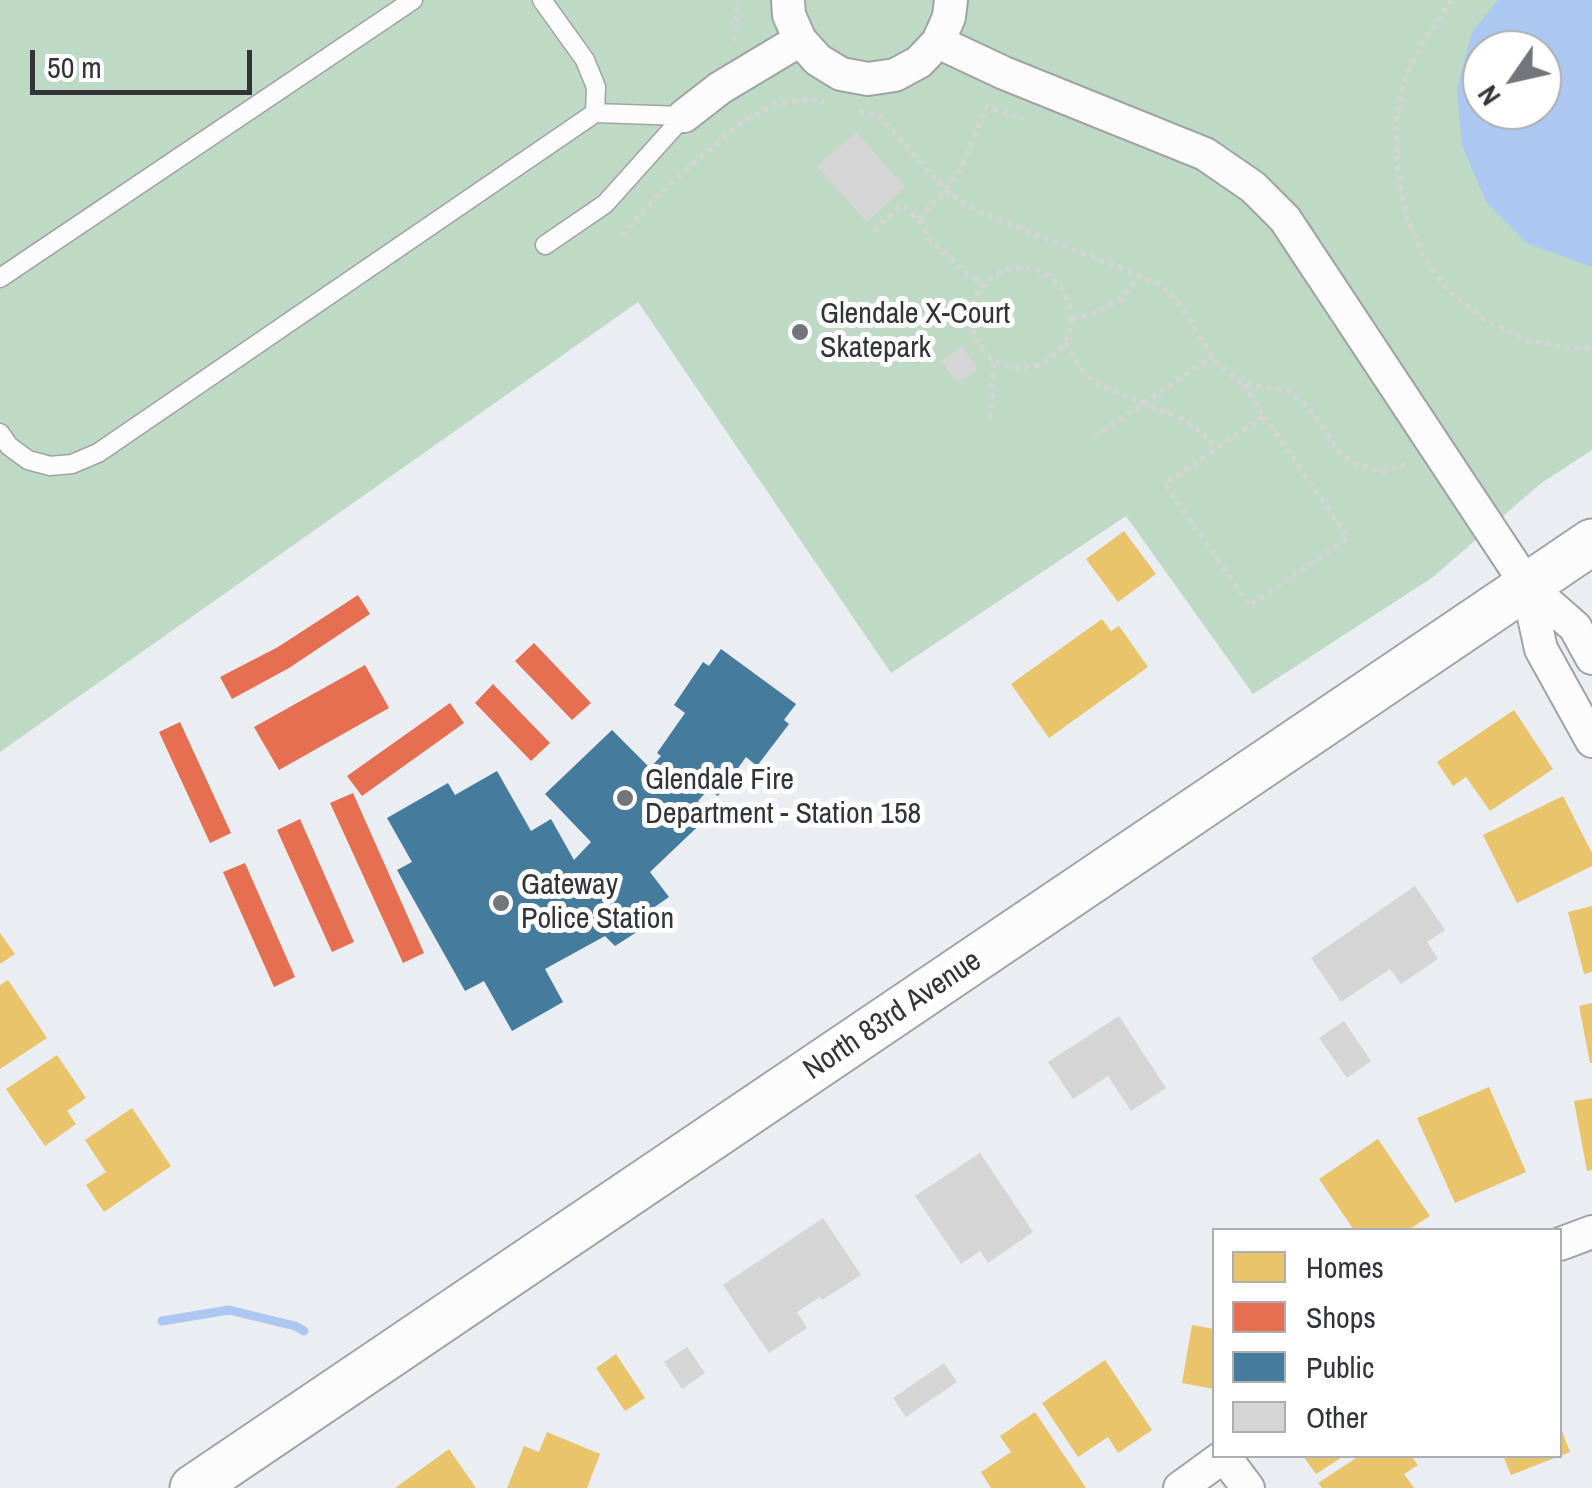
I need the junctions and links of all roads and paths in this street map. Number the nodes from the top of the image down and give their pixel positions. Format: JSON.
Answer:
{"nodes":[{"id":1,"x":413,"y":0,"type":"edge"},
{"id":2,"x":542,"y":0,"type":"edge"},
{"id":3,"x":738,"y":0,"type":"edge"},
{"id":4,"x":788,"y":0,"type":"edge"},
{"id":5,"x":950,"y":0,"type":"edge"},
{"id":6,"x":1452,"y":0,"type":"edge"},
{"id":7,"x":800,"y":40,"type":"junction"},
{"id":8,"x":734,"y":41,"type":"dead end"},
{"id":9,"x":938,"y":42,"type":"junction"},
{"id":10,"x":829,"y":103,"type":"dead end"},
{"id":11,"x":848,"y":108,"type":"dead end"},
{"id":12,"x":595,"y":112,"type":"junction"},
{"id":13,"x":684,"y":116,"type":"junction"},
{"id":14,"x":1022,"y":118,"type":"dead end"},
{"id":15,"x":945,"y":190,"type":"junction"},
{"id":16,"x":918,"y":219,"type":"junction"},
{"id":17,"x":874,"y":231,"type":"dead end"},
{"id":18,"x":623,"y":236,"type":"dead end"},
{"id":19,"x":545,"y":245,"type":"dead end"},
{"id":20,"x":1141,"y":274,"type":"junction"},
{"id":21,"x":0,"y":278,"type":"edge"},
{"id":22,"x":983,"y":284,"type":"junction"},
{"id":23,"x":1072,"y":319,"type":"junction"},
{"id":24,"x":1066,"y":343,"type":"junction"},
{"id":25,"x":1592,"y":348,"type":"edge"},
{"id":26,"x":1213,"y":357,"type":"junction"},
{"id":27,"x":994,"y":360,"type":"junction"},
{"id":28,"x":1242,"y":383,"type":"junction"},
{"id":29,"x":1144,"y":404,"type":"junction"},
{"id":30,"x":1264,"y":416,"type":"junction"},
{"id":31,"x":990,"y":418,"type":"dead end"},
{"id":32,"x":0,"y":433,"type":"edge"},
{"id":33,"x":1094,"y":437,"type":"dead end"},
{"id":34,"x":1215,"y":449,"type":"junction"},
{"id":35,"x":1407,"y":464,"type":"dead end"},
{"id":36,"x":1592,"y":542,"type":"edge"},
{"id":37,"x":1527,"y":586,"type":"junction"},
{"id":38,"x":1592,"y":658,"type":"edge"},
{"id":39,"x":1592,"y":742,"type":"edge"},
{"id":40,"x":1592,"y":1232,"type":"edge"},
{"id":41,"x":1562,"y":1243,"type":"edge"},
{"id":42,"x":1221,"y":1458,"type":"edge"},
{"id":43,"x":1226,"y":1458,"type":"edge"},
{"id":44,"x":194,"y":1488,"type":"edge"},
{"id":45,"x":1180,"y":1488,"type":"edge"},
{"id":46,"x":1248,"y":1488,"type":"edge"}],
"edges":[{"from":1,"to":21,"type":"lane"},
{"from":2,"to":12,"type":"lane"},
{"from":3,"to":8,"type":"path"},
{"from":4,"to":7,"type":"street"},
{"from":5,"to":9,"type":"street"},
{"from":6,"to":25,"type":"path"},
{"from":7,"to":9,"type":"street"},
{"from":7,"to":13,"type":"street"},
{"from":9,"to":37,"type":"street"},
{"from":10,"to":18,"type":"path"},
{"from":11,"to":15,"type":"path"},
{"from":12,"to":13,"type":"lane"},
{"from":12,"to":32,"type":"lane"},
{"from":13,"to":19,"type":"lane"},
{"from":14,"to":15,"type":"path"},
{"from":15,"to":16,"type":"path"},
{"from":15,"to":20,"type":"path"},
{"from":16,"to":17,"type":"path"},
{"from":16,"to":22,"type":"path"},
{"from":20,"to":23,"type":"path"},
{"from":20,"to":26,"type":"path"},
{"from":22,"to":23,"type":"path"},
{"from":22,"to":27,"type":"path"},
{"from":23,"to":24,"type":"path"},
{"from":24,"to":27,"type":"path"},
{"from":24,"to":29,"type":"path"},
{"from":26,"to":28,"type":"path"},
{"from":26,"to":29,"type":"path"},
{"from":27,"to":31,"type":"path"},
{"from":28,"to":30,"type":"path"},
{"from":28,"to":35,"type":"path"},
{"from":29,"to":33,"type":"path"},
{"from":29,"to":34,"type":"path"},
{"from":30,"to":34,"type":"path"},
{"from":30,"to":34,"type":"path"},
{"from":36,"to":37,"type":"main road","name":"North 83rd Avenue"},
{"from":37,"to":38,"type":"street"},
{"from":37,"to":39,"type":"street"},
{"from":37,"to":44,"type":"main road","name":"North 83rd Avenue"},
{"from":40,"to":41,"type":"street"},
{"from":42,"to":45,"type":"street"},
{"from":43,"to":46,"type":"street"}]}
